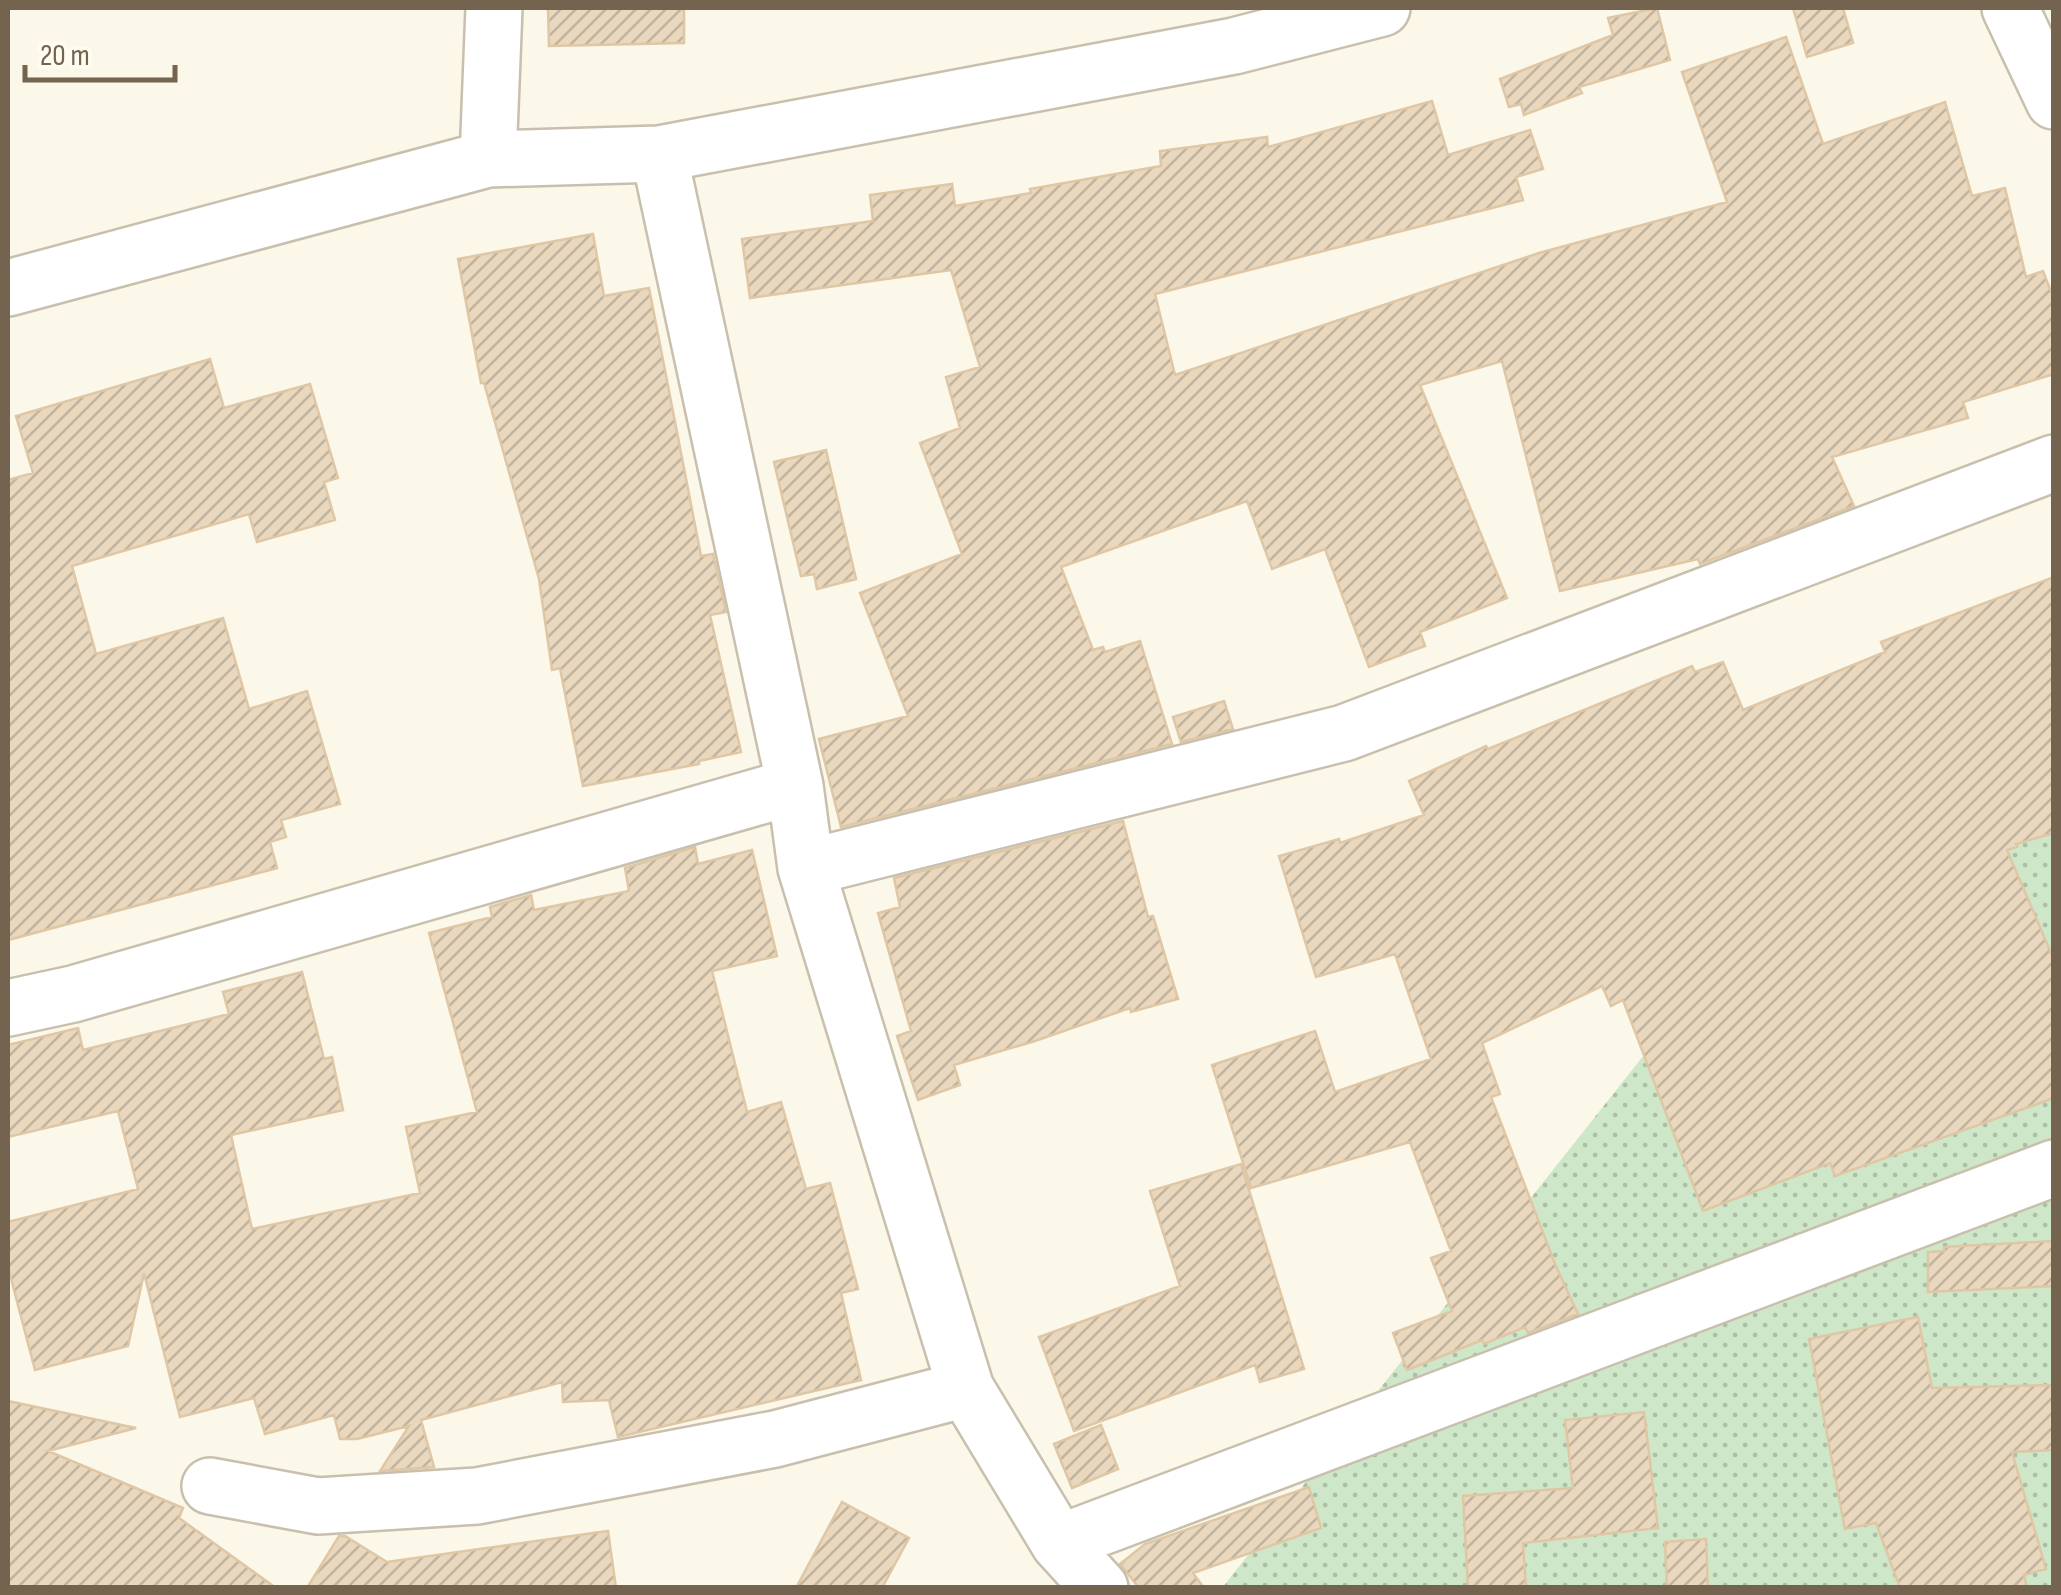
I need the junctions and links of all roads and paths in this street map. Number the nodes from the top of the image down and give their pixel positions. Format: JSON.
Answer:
{"nodes":[{"id":1,"x":494,"y":8,"type":"edge"},
{"id":2,"x":1382,"y":8,"type":"edge"},
{"id":3,"x":2010,"y":8,"type":"edge"},
{"id":4,"x":2054,"y":101,"type":"edge"},
{"id":5,"x":659,"y":154,"type":"junction"},
{"id":6,"x":488,"y":159,"type":"junction"},
{"id":7,"x":8,"y":288,"type":"edge"},
{"id":8,"x":2054,"y":463,"type":"edge"},
{"id":9,"x":795,"y":786,"type":"junction"},
{"id":10,"x":806,"y":868,"type":"junction"},
{"id":11,"x":8,"y":1008,"type":"edge"},
{"id":12,"x":2054,"y":1168,"type":"edge"},
{"id":13,"x":966,"y":1389,"type":"junction"},
{"id":14,"x":210,"y":1486,"type":"dead end"},
{"id":15,"x":1059,"y":1542,"type":"junction"},
{"id":16,"x":1100,"y":1588,"type":"edge"}],
"edges":[{"from":1,"to":6,"type":"street"},
{"from":2,"to":5,"type":"street"},
{"from":3,"to":4,"type":"street"},
{"from":5,"to":6,"type":"street"},
{"from":5,"to":9,"type":"street"},
{"from":6,"to":7,"type":"street"},
{"from":8,"to":10,"type":"street"},
{"from":9,"to":10,"type":"street"},
{"from":9,"to":11,"type":"street"},
{"from":10,"to":13,"type":"street"},
{"from":12,"to":15,"type":"street"},
{"from":13,"to":14,"type":"street"},
{"from":13,"to":15,"type":"street"},
{"from":15,"to":16,"type":"street"}]}
